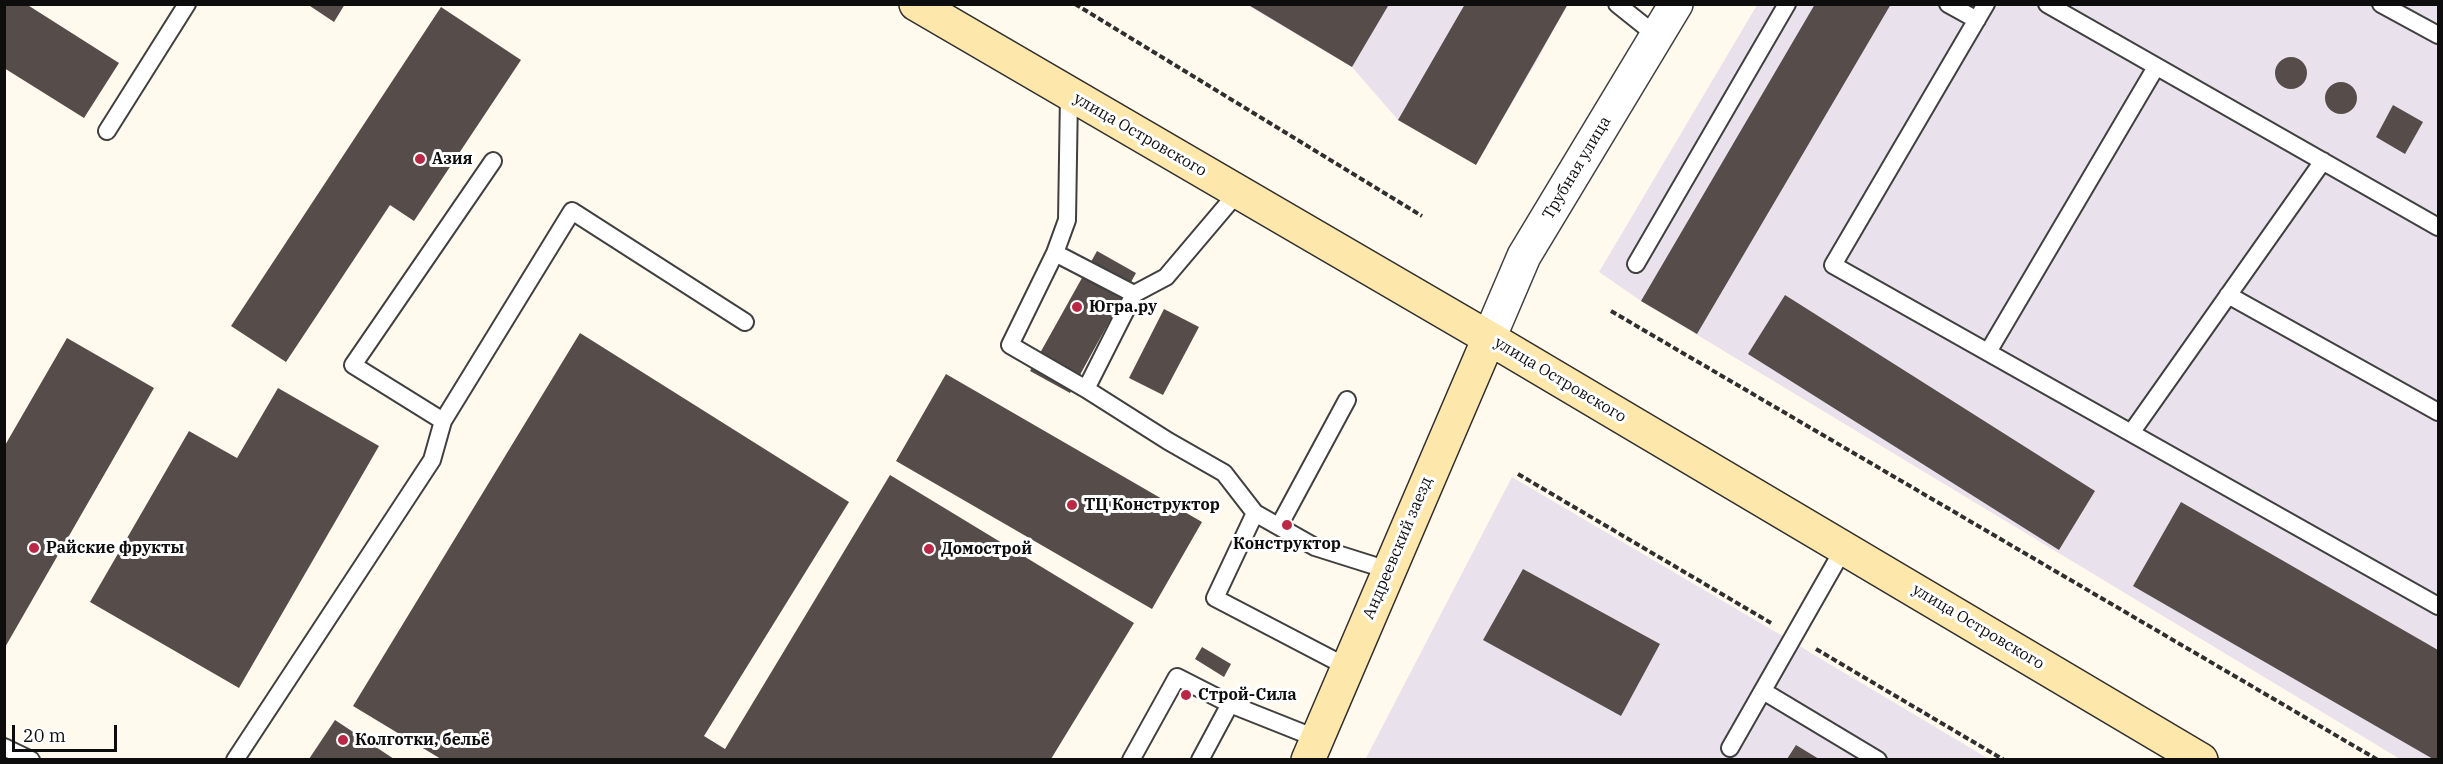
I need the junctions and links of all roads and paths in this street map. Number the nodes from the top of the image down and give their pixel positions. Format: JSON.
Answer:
{"nodes":[{"id":1,"x":187,"y":4,"type":"edge"},
{"id":2,"x":916,"y":4,"type":"edge"},
{"id":3,"x":1075,"y":4,"type":"edge"},
{"id":4,"x":1617,"y":4,"type":"edge"},
{"id":5,"x":1676,"y":4,"type":"edge"},
{"id":6,"x":1787,"y":4,"type":"edge"},
{"id":7,"x":1948,"y":4,"type":"edge"},
{"id":8,"x":1986,"y":4,"type":"edge"},
{"id":9,"x":2047,"y":4,"type":"edge"},
{"id":10,"x":2381,"y":4,"type":"edge"},
{"id":11,"x":1977,"y":20,"type":"junction"},
{"id":12,"x":2439,"y":35,"type":"edge"},
{"id":13,"x":1657,"y":36,"type":"junction"},
{"id":14,"x":2156,"y":67,"type":"junction"},
{"id":15,"x":1069,"y":95,"type":"junction"},
{"id":16,"x":107,"y":131,"type":"dead end"},
{"id":17,"x":493,"y":161,"type":"dead end"},
{"id":18,"x":2323,"y":161,"type":"junction"},
{"id":19,"x":1238,"y":192,"type":"junction"},
{"id":20,"x":1422,"y":216,"type":"dead end"},
{"id":21,"x":2439,"y":227,"type":"edge"},
{"id":22,"x":1055,"y":253,"type":"junction"},
{"id":23,"x":1636,"y":264,"type":"dead end"},
{"id":24,"x":1134,"y":294,"type":"junction"},
{"id":25,"x":2228,"y":295,"type":"junction"},
{"id":26,"x":1611,"y":311,"type":"dead end"},
{"id":27,"x":745,"y":322,"type":"dead end"},
{"id":28,"x":1489,"y":338,"type":"junction"},
{"id":29,"x":1988,"y":352,"type":"junction"},
{"id":30,"x":1086,"y":389,"type":"junction"},
{"id":31,"x":1347,"y":400,"type":"dead end"},
{"id":32,"x":2439,"y":412,"type":"edge"},
{"id":33,"x":442,"y":421,"type":"junction"},
{"id":34,"x":2132,"y":433,"type":"junction"},
{"id":35,"x":1518,"y":474,"type":"dead end"},
{"id":36,"x":1255,"y":513,"type":"junction"},
{"id":37,"x":1279,"y":526,"type":"junction"},
{"id":38,"x":1844,"y":548,"type":"junction"},
{"id":39,"x":1388,"y":570,"type":"junction"},
{"id":40,"x":2439,"y":606,"type":"edge"},
{"id":41,"x":1794,"y":636,"type":"junction"},
{"id":42,"x":1349,"y":668,"type":"junction"},
{"id":43,"x":1763,"y":690,"type":"junction"},
{"id":44,"x":1230,"y":704,"type":"junction"},
{"id":45,"x":4,"y":747,"type":"edge"},
{"id":46,"x":1730,"y":748,"type":"dead end"},
{"id":47,"x":1313,"y":749,"type":"edge"},
{"id":48,"x":30,"y":759,"type":"edge"},
{"id":49,"x":235,"y":759,"type":"edge"},
{"id":50,"x":1131,"y":759,"type":"edge"},
{"id":51,"x":1200,"y":759,"type":"edge"},
{"id":52,"x":1878,"y":759,"type":"edge"},
{"id":53,"x":2004,"y":759,"type":"edge"},
{"id":54,"x":2201,"y":759,"type":"edge"},
{"id":55,"x":2378,"y":759,"type":"edge"}],
"edges":[{"from":1,"to":16,"type":"lane"},
{"from":2,"to":15,"type":"main road","name":"улица Островского"},
{"from":3,"to":20,"type":"path"},
{"from":4,"to":13,"type":"lane"},
{"from":5,"to":13,"type":"street","name":"Трубная улица"},
{"from":6,"to":23,"type":"lane"},
{"from":7,"to":11,"type":"lane"},
{"from":8,"to":11,"type":"lane"},
{"from":9,"to":14,"type":"lane"},
{"from":10,"to":12,"type":"lane"},
{"from":11,"to":29,"type":"lane"},
{"from":13,"to":28,"type":"street","name":"Трубная улица"},
{"from":14,"to":18,"type":"lane"},
{"from":14,"to":29,"type":"lane"},
{"from":15,"to":19,"type":"main road","name":"улица Островского"},
{"from":15,"to":22,"type":"lane"},
{"from":17,"to":33,"type":"lane"},
{"from":18,"to":21,"type":"lane"},
{"from":18,"to":25,"type":"lane"},
{"from":19,"to":24,"type":"lane"},
{"from":19,"to":28,"type":"main road","name":"улица Островского"},
{"from":22,"to":24,"type":"lane"},
{"from":22,"to":30,"type":"lane"},
{"from":24,"to":30,"type":"lane"},
{"from":25,"to":32,"type":"lane"},
{"from":25,"to":34,"type":"lane"},
{"from":26,"to":55,"type":"path"},
{"from":27,"to":33,"type":"lane"},
{"from":28,"to":38,"type":"main road","name":"улица Островского"},
{"from":28,"to":39,"type":"main road","name":"Андреевский заезд"},
{"from":29,"to":34,"type":"lane"},
{"from":30,"to":36,"type":"lane"},
{"from":31,"to":37,"type":"lane"},
{"from":33,"to":49,"type":"lane"},
{"from":34,"to":40,"type":"lane"},
{"from":35,"to":41,"type":"path"},
{"from":36,"to":37,"type":"lane"},
{"from":36,"to":42,"type":"lane"},
{"from":37,"to":39,"type":"lane"},
{"from":38,"to":41,"type":"lane"},
{"from":38,"to":54,"type":"main road","name":"улица Островского"},
{"from":39,"to":42,"type":"main road","name":"Андреевский заезд"},
{"from":41,"to":43,"type":"lane"},
{"from":41,"to":53,"type":"path"},
{"from":42,"to":47,"type":"main road","name":"Андреевский заезд"},
{"from":43,"to":46,"type":"lane"},
{"from":43,"to":52,"type":"lane"},
{"from":44,"to":47,"type":"lane"},
{"from":44,"to":50,"type":"lane"},
{"from":44,"to":51,"type":"lane"},
{"from":45,"to":48,"type":"lane"}]}
